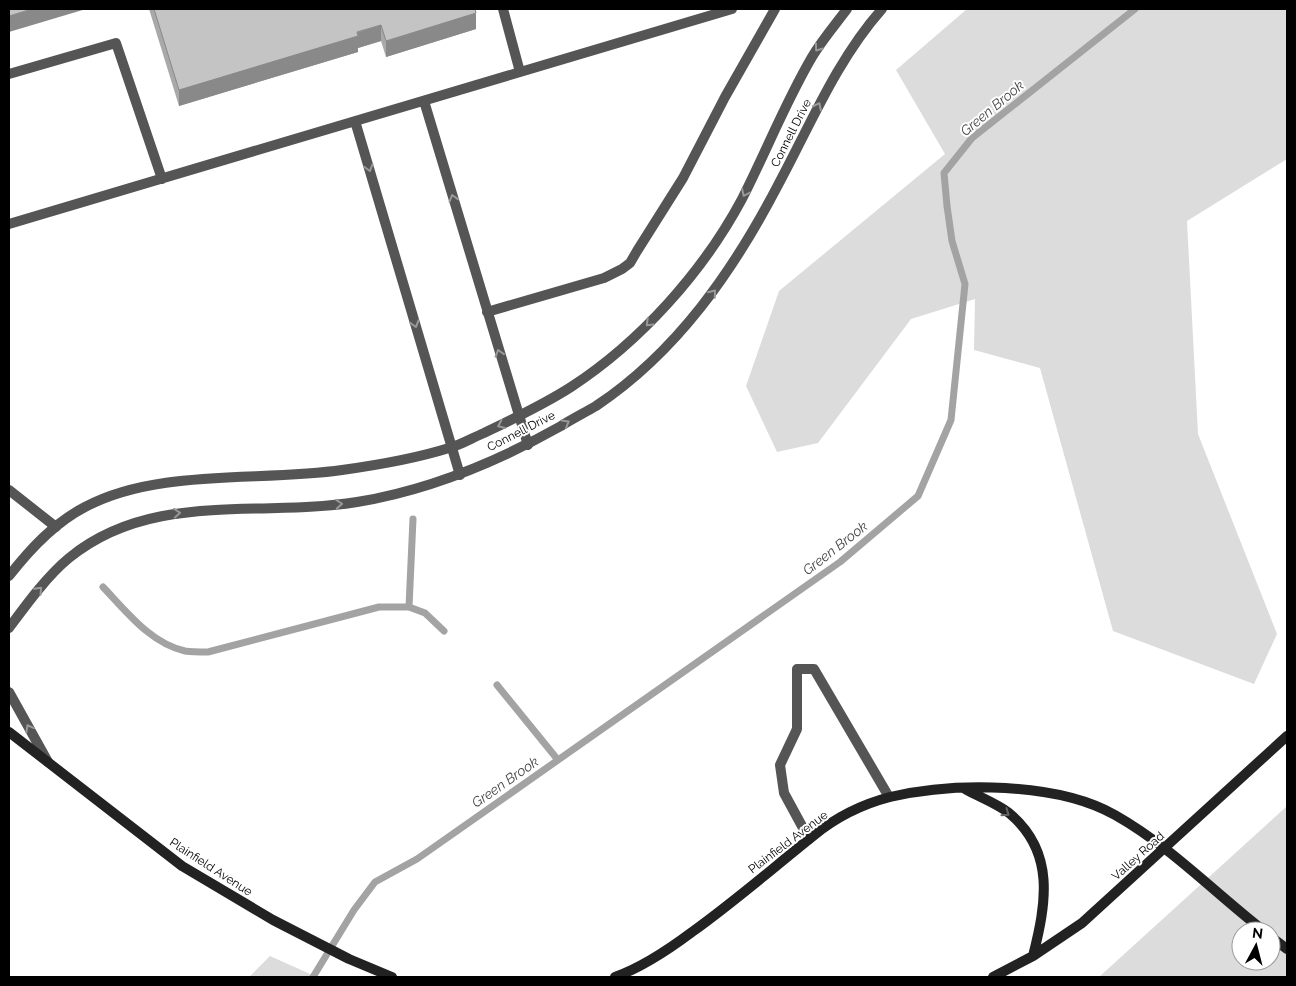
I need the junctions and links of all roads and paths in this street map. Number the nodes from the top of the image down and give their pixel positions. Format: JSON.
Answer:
{"nodes":[{"id":1,"x":503,"y":9,"type":"edge"},
{"id":2,"x":732,"y":9,"type":"edge"},
{"id":3,"x":775,"y":9,"type":"edge"},
{"id":4,"x":847,"y":9,"type":"edge"},
{"id":5,"x":882,"y":9,"type":"edge"},
{"id":6,"x":520,"y":72,"type":"junction"},
{"id":7,"x":9,"y":74,"type":"edge"},
{"id":8,"x":424,"y":101,"type":"junction"},
{"id":9,"x":355,"y":121,"type":"junction"},
{"id":10,"x":162,"y":179,"type":"junction"},
{"id":11,"x":9,"y":224,"type":"edge"},
{"id":12,"x":487,"y":312,"type":"junction"},
{"id":13,"x":518,"y":417,"type":"junction"},
{"id":14,"x":528,"y":445,"type":"junction"},
{"id":15,"x":452,"y":448,"type":"junction"},
{"id":16,"x":460,"y":475,"type":"junction"},
{"id":17,"x":9,"y":490,"type":"edge"},
{"id":18,"x":56,"y":527,"type":"junction"},
{"id":19,"x":9,"y":576,"type":"edge"},
{"id":20,"x":9,"y":628,"type":"edge"},
{"id":21,"x":9,"y":692,"type":"edge"},
{"id":22,"x":9,"y":732,"type":"edge"},
{"id":23,"x":1287,"y":736,"type":"edge"},
{"id":24,"x":50,"y":765,"type":"junction"},
{"id":25,"x":964,"y":789,"type":"junction"},
{"id":26,"x":890,"y":797,"type":"junction"},
{"id":27,"x":809,"y":839,"type":"junction"},
{"id":28,"x":1165,"y":849,"type":"junction"},
{"id":29,"x":1252,"y":921,"type":"edge"},
{"id":30,"x":1033,"y":956,"type":"junction"},
{"id":31,"x":392,"y":977,"type":"edge"},
{"id":32,"x":615,"y":977,"type":"edge"},
{"id":33,"x":993,"y":977,"type":"edge"}],
"edges":[{"from":1,"to":6,"type":"street"},
{"from":2,"to":6,"type":"street"},
{"from":3,"to":12,"type":"street"},
{"from":4,"to":13,"type":"street","name":"Connell Drive","one_way":true},
{"from":14,"to":5,"type":"street","name":"Connell Drive","one_way":true},
{"from":6,"to":8,"type":"street"},
{"from":7,"to":10,"type":"street"},
{"from":8,"to":9,"type":"street"},
{"from":12,"to":8,"type":"street","one_way":true},
{"from":9,"to":10,"type":"street"},
{"from":9,"to":15,"type":"street","one_way":true},
{"from":10,"to":11,"type":"street"},
{"from":13,"to":12,"type":"street","one_way":true},
{"from":13,"to":14,"type":"street"},
{"from":13,"to":15,"type":"street","name":"Connell Drive","one_way":true},
{"from":14,"to":16,"type":"street","name":"Connell Drive"},
{"from":15,"to":16,"type":"street"},
{"from":15,"to":18,"type":"street","name":"Connell Drive"},
{"from":20,"to":16,"type":"street","name":"Connell Drive","one_way":true},
{"from":17,"to":18,"type":"street"},
{"from":18,"to":19,"type":"street","name":"Connell Drive"},
{"from":24,"to":21,"type":"street","one_way":true},
{"from":22,"to":24,"type":"main road","name":"Plainfield Avenue"},
{"from":23,"to":28,"type":"main road","name":"Valley Road"},
{"from":24,"to":31,"type":"main road","name":"Plainfield Avenue"},
{"from":25,"to":26,"type":"main road","name":"Plainfield Avenue"},
{"from":25,"to":28,"type":"main road","name":"Plainfield Avenue"},
{"from":25,"to":30,"type":"main road","one_way":true},
{"from":26,"to":27,"type":"main road","name":"Plainfield Avenue"},
{"from":26,"to":27,"type":"street"},
{"from":27,"to":32,"type":"main road","name":"Plainfield Avenue"},
{"from":28,"to":29,"type":"main road","name":"Plainfield Avenue"},
{"from":28,"to":30,"type":"main road","name":"Valley Road"},
{"from":30,"to":33,"type":"main road","name":"Valley Road"}]}
